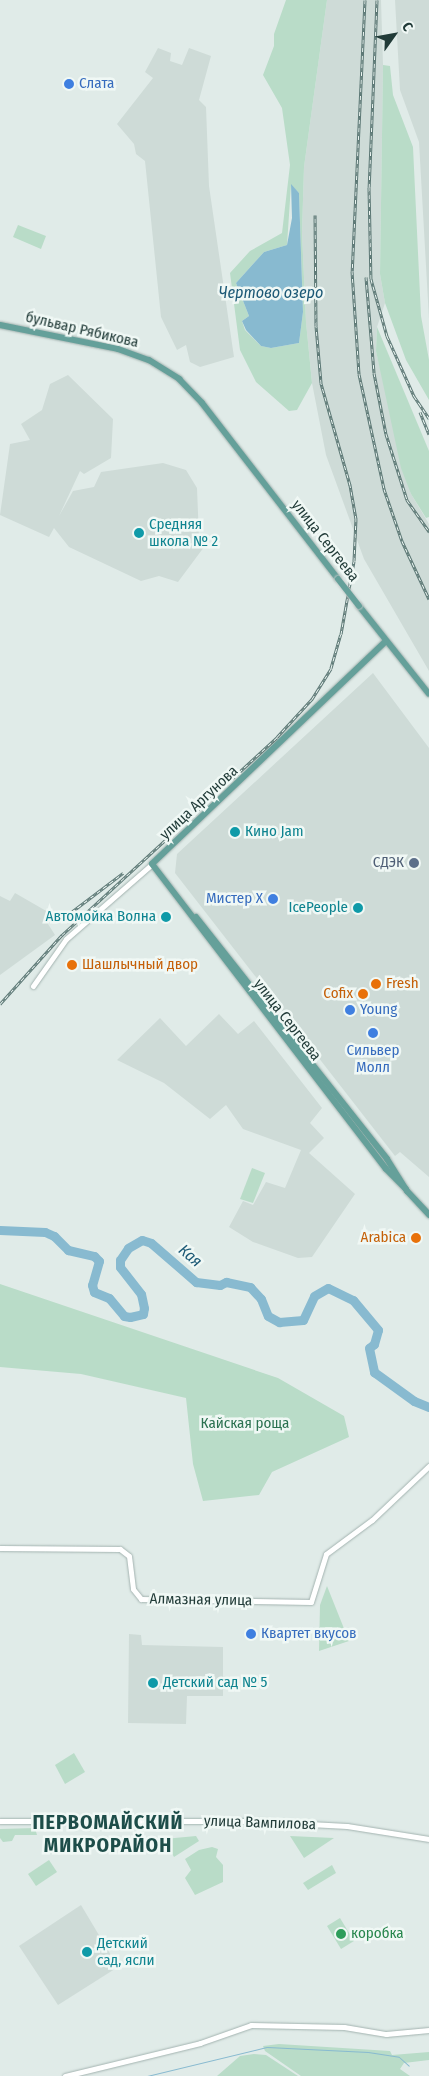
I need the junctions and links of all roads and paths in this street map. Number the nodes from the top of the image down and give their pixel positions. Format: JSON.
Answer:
{"nodes":[{"id":1,"x":0,"y":325,"type":"edge"},
{"id":2,"x":202,"y":403,"type":"joint"},
{"id":3,"x":386,"y":641,"type":"junction"},
{"id":4,"x":429,"y":694,"type":"edge"},
{"id":5,"x":152,"y":864,"type":"junction"},
{"id":6,"x":186,"y":907,"type":"junction"},
{"id":7,"x":33,"y":986,"type":"dead end"},
{"id":8,"x":406,"y":1189,"type":"junction"},
{"id":9,"x":429,"y":1215,"type":"edge"},
{"id":10,"x":429,"y":1466,"type":"edge"},
{"id":11,"x":0,"y":1548,"type":"edge"},
{"id":12,"x":0,"y":1821,"type":"edge"},
{"id":13,"x":429,"y":1839,"type":"edge"},
{"id":14,"x":429,"y":2030,"type":"edge"},
{"id":15,"x":65,"y":2076,"type":"edge"}],
"edges":[{"from":1,"to":2,"type":"main road","name":"бульвар Рябикова"},
{"from":2,"to":3,"type":"main road","name":"улица Сергеева","bridge":true},
{"from":3,"to":4,"type":"main road","name":"улица Сергеева"},
{"from":3,"to":5,"type":"main road","name":"улица Аргунова"},
{"from":5,"to":6,"type":"main road","name":"улица Сергеева"},
{"from":5,"to":7,"type":"street","name":"улица Аргунова"},
{"from":6,"to":8,"type":"main road","name":"улица Сергеева"},
{"from":6,"to":8,"type":"main road","name":"улица Сергеева"},
{"from":8,"to":9,"type":"main road","name":"улица Сергеева"},
{"from":10,"to":11,"type":"street","name":"Алмазная улица"},
{"from":12,"to":13,"type":"street","name":"улица Вампилова"},
{"from":14,"to":15,"type":"street"}]}
